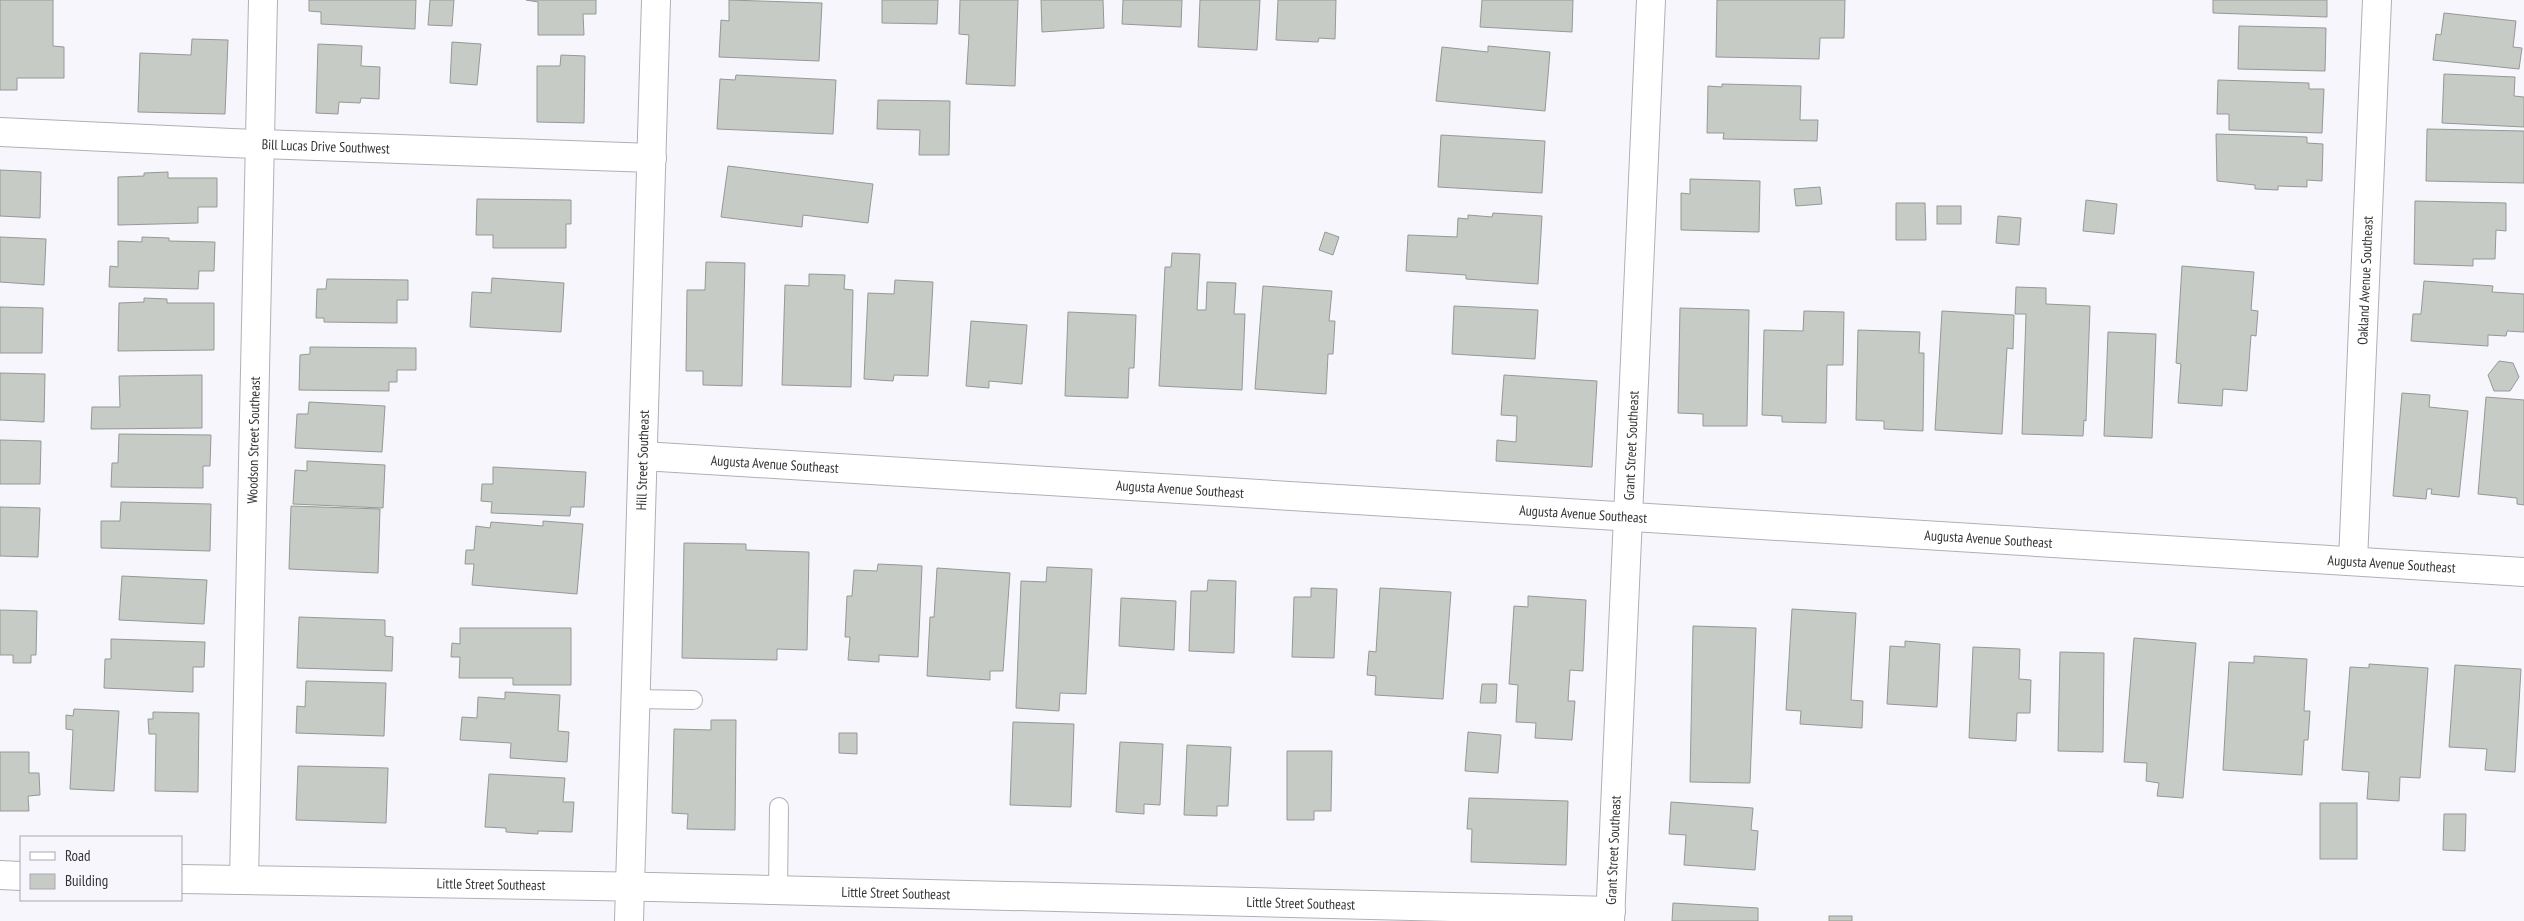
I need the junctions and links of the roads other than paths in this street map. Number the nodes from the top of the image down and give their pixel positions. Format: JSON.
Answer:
{"nodes":[{"id":1,"x":263,"y":0,"type":"edge"},
{"id":2,"x":656,"y":0,"type":"edge"},
{"id":3,"x":1651,"y":0,"type":"edge"},
{"id":4,"x":2377,"y":0,"type":"edge"},
{"id":5,"x":0,"y":132,"type":"edge"},
{"id":6,"x":260,"y":145,"type":"junction"},
{"id":7,"x":652,"y":158,"type":"junction"},
{"id":8,"x":643,"y":456,"type":"junction"},
{"id":9,"x":1630,"y":516,"type":"junction"},
{"id":10,"x":2353,"y":561,"type":"junction"},
{"id":11,"x":2524,"y":572,"type":"edge"},
{"id":12,"x":636,"y":700,"type":"junction"},
{"id":13,"x":693,"y":700,"type":"dead end"},
{"id":14,"x":778,"y":807,"type":"dead end"},
{"id":15,"x":0,"y":875,"type":"edge"},
{"id":16,"x":20,"y":876,"type":"edge"},
{"id":17,"x":182,"y":879,"type":"edge"},
{"id":18,"x":244,"y":880,"type":"junction"},
{"id":19,"x":630,"y":887,"type":"junction"},
{"id":20,"x":778,"y":891,"type":"junction"},
{"id":21,"x":1611,"y":916,"type":"edge"},
{"id":22,"x":629,"y":921,"type":"edge"}],
"edges":[{"from":1,"to":6,"type":"street","name":"Woodson Street Southeast"},
{"from":2,"to":7,"type":"street","name":"Hill Street Southeast"},
{"from":3,"to":9,"type":"street","name":"Grant Street Southeast"},
{"from":4,"to":10,"type":"street","name":"Oakland Avenue Southeast"},
{"from":5,"to":6,"type":"street","name":"Bill Lucas Drive Southwest"},
{"from":6,"to":7,"type":"street","name":"Bill Lucas Drive Southwest"},
{"from":6,"to":18,"type":"street","name":"Woodson Street Southeast"},
{"from":7,"to":8,"type":"street","name":"Hill Street Southeast"},
{"from":8,"to":9,"type":"street","name":"Augusta Avenue Southeast"},
{"from":8,"to":12,"type":"street","name":"Hill Street Southeast"},
{"from":9,"to":10,"type":"street","name":"Augusta Avenue Southeast"},
{"from":9,"to":21,"type":"street","name":"Grant Street Southeast"},
{"from":10,"to":11,"type":"street","name":"Augusta Avenue Southeast"},
{"from":12,"to":13,"type":"lane"},
{"from":12,"to":19,"type":"street","name":"Hill Street Southeast"},
{"from":14,"to":20,"type":"lane"},
{"from":15,"to":16,"type":"street"},
{"from":17,"to":18,"type":"street","name":"Little Street Southeast"},
{"from":18,"to":19,"type":"street","name":"Little Street Southeast"},
{"from":19,"to":20,"type":"street","name":"Little Street Southeast"},
{"from":19,"to":22,"type":"street","name":"Hill Street Southeast"},
{"from":20,"to":21,"type":"street","name":"Little Street Southeast"}]}
